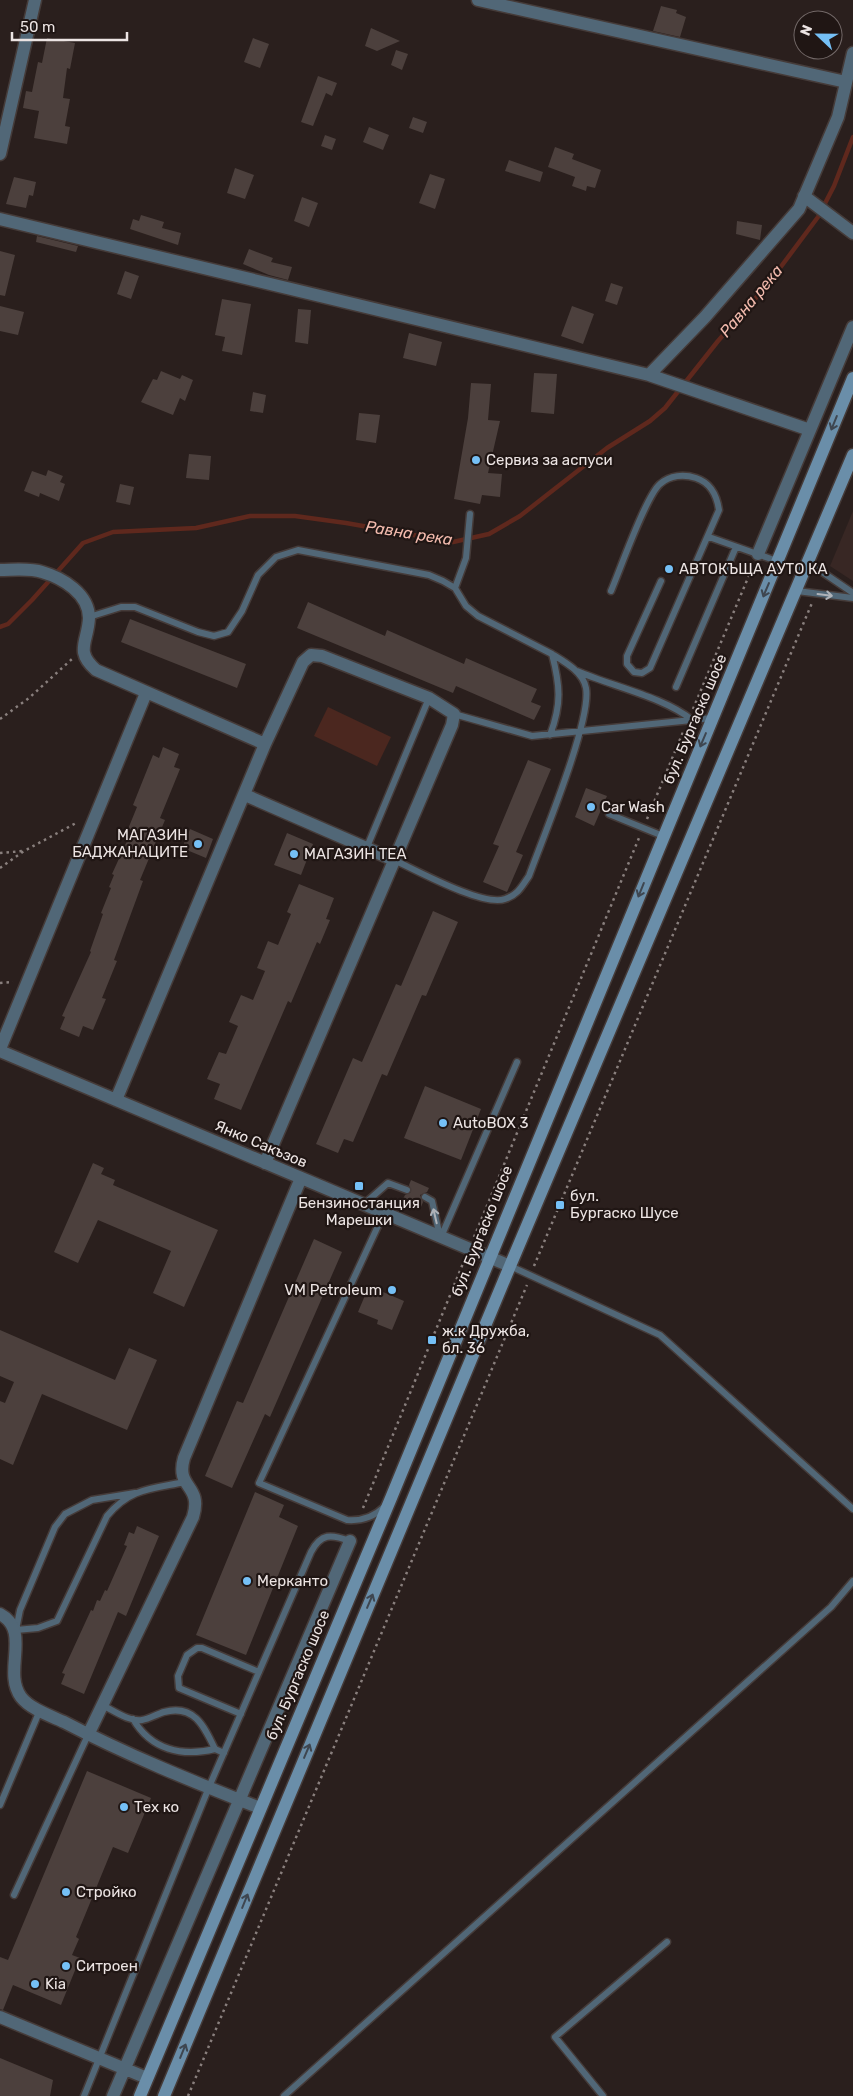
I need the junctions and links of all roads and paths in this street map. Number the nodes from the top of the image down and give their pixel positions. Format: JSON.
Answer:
{"nodes":[{"id":1,"x":35,"y":0,"type":"edge"},
{"id":2,"x":478,"y":0,"type":"edge"},
{"id":3,"x":853,"y":53,"type":"edge"},
{"id":4,"x":846,"y":82,"type":"junction"},
{"id":5,"x":3,"y":130,"type":"edge"},
{"id":6,"x":0,"y":154,"type":"edge"},
{"id":7,"x":809,"y":200,"type":"junction"},
{"id":8,"x":0,"y":219,"type":"edge"},
{"id":9,"x":853,"y":233,"type":"edge"},
{"id":10,"x":853,"y":327,"type":"edge"},
{"id":11,"x":649,"y":375,"type":"junction"},
{"id":12,"x":853,"y":378,"type":"edge"},
{"id":13,"x":810,"y":430,"type":"junction"},
{"id":14,"x":853,"y":455,"type":"edge"},
{"id":15,"x":470,"y":514,"type":"dead end"},
{"id":16,"x":709,"y":537,"type":"junction"},
{"id":17,"x":736,"y":546,"type":"junction"},
{"id":18,"x":758,"y":554,"type":"junction"},
{"id":19,"x":777,"y":561,"type":"junction"},
{"id":20,"x":809,"y":563,"type":"junction"},
{"id":21,"x":0,"y":570,"type":"edge"},
{"id":22,"x":661,"y":581,"type":"dead end"},
{"id":23,"x":455,"y":588,"type":"junction"},
{"id":24,"x":611,"y":591,"type":"dead end"},
{"id":25,"x":797,"y":591,"type":"junction"},
{"id":26,"x":816,"y":593,"type":"junction"},
{"id":27,"x":853,"y":593,"type":"edge"},
{"id":28,"x":853,"y":598,"type":"edge"},
{"id":29,"x":89,"y":617,"type":"junction"},
{"id":30,"x":83,"y":649,"type":"junction"},
{"id":31,"x":552,"y":654,"type":"junction"},
{"id":32,"x":576,"y":670,"type":"junction"},
{"id":33,"x":676,"y":687,"type":"dead end"},
{"id":34,"x":146,"y":693,"type":"junction"},
{"id":35,"x":429,"y":698,"type":"junction"},
{"id":36,"x":454,"y":714,"type":"junction"},
{"id":37,"x":712,"y":718,"type":"junction"},
{"id":38,"x":0,"y":719,"type":"edge"},
{"id":39,"x":690,"y":719,"type":"junction"},
{"id":40,"x":580,"y":732,"type":"junction"},
{"id":41,"x":550,"y":735,"type":"junction"},
{"id":42,"x":265,"y":744,"type":"junction"},
{"id":43,"x":244,"y":795,"type":"junction"},
{"id":44,"x":95,"y":814,"type":"junction"},
{"id":45,"x":609,"y":814,"type":"dead end"},
{"id":46,"x":643,"y":828,"type":"junction"},
{"id":47,"x":663,"y":836,"type":"junction"},
{"id":48,"x":367,"y":847,"type":"junction"},
{"id":49,"x":24,"y":851,"type":"junction"},
{"id":50,"x":0,"y":852,"type":"edge"},
{"id":51,"x":394,"y":860,"type":"junction"},
{"id":52,"x":0,"y":868,"type":"edge"},
{"id":53,"x":0,"y":1050,"type":"edge"},
{"id":54,"x":516,"y":1062,"type":"dead end"},
{"id":55,"x":116,"y":1100,"type":"junction"},
{"id":56,"x":265,"y":1163,"type":"junction"},
{"id":57,"x":301,"y":1178,"type":"junction"},
{"id":58,"x":407,"y":1190,"type":"dead end"},
{"id":59,"x":425,"y":1197,"type":"dead end"},
{"id":60,"x":363,"y":1204,"type":"junction"},
{"id":61,"x":384,"y":1213,"type":"junction"},
{"id":62,"x":440,"y":1238,"type":"junction"},
{"id":63,"x":468,"y":1250,"type":"junction"},
{"id":64,"x":489,"y":1258,"type":"junction"},
{"id":65,"x":510,"y":1266,"type":"junction"},
{"id":66,"x":530,"y":1276,"type":"junction"},
{"id":67,"x":185,"y":1482,"type":"junction"},
{"id":68,"x":136,"y":1493,"type":"junction"},
{"id":69,"x":391,"y":1498,"type":"junction"},
{"id":70,"x":853,"y":1509,"type":"edge"},
{"id":71,"x":358,"y":1521,"type":"junction"},
{"id":72,"x":350,"y":1541,"type":"joint"},
{"id":73,"x":853,"y":1581,"type":"edge"},
{"id":74,"x":0,"y":1614,"type":"edge"},
{"id":75,"x":16,"y":1630,"type":"junction"},
{"id":76,"x":259,"y":1672,"type":"junction"},
{"id":77,"x":102,"y":1705,"type":"junction"},
{"id":78,"x":40,"y":1710,"type":"junction"},
{"id":79,"x":241,"y":1714,"type":"junction"},
{"id":80,"x":133,"y":1720,"type":"junction"},
{"id":81,"x":88,"y":1734,"type":"junction"},
{"id":82,"x":215,"y":1749,"type":"junction"},
{"id":83,"x":224,"y":1753,"type":"junction"},
{"id":84,"x":209,"y":1787,"type":"junction"},
{"id":85,"x":240,"y":1799,"type":"junction"},
{"id":86,"x":0,"y":1805,"type":"edge"},
{"id":87,"x":260,"y":1808,"type":"junction"},
{"id":88,"x":14,"y":1895,"type":"dead end"},
{"id":89,"x":667,"y":1942,"type":"dead end"},
{"id":90,"x":0,"y":2017,"type":"edge"},
{"id":91,"x":99,"y":2059,"type":"junction"},
{"id":92,"x":124,"y":2070,"type":"junction"},
{"id":93,"x":147,"y":2078,"type":"junction"},
{"id":94,"x":84,"y":2096,"type":"edge"},
{"id":95,"x":113,"y":2096,"type":"edge"},
{"id":96,"x":140,"y":2096,"type":"edge"},
{"id":97,"x":164,"y":2096,"type":"edge"},
{"id":98,"x":188,"y":2096,"type":"edge"},
{"id":99,"x":284,"y":2096,"type":"edge"},
{"id":100,"x":603,"y":2096,"type":"edge"}],
"edges":[{"from":1,"to":5,"type":"street"},
{"from":2,"to":4,"type":"street"},
{"from":3,"to":4,"type":"street"},
{"from":4,"to":7,"type":"street"},
{"from":5,"to":6,"type":"street"},
{"from":7,"to":9,"type":"street"},
{"from":7,"to":11,"type":"street"},
{"from":8,"to":11,"type":"street"},
{"from":10,"to":13,"type":"street"},
{"from":11,"to":13,"type":"street"},
{"from":12,"to":19,"type":"main road","name":"бул. Бургаско шосе","one_way":true},
{"from":13,"to":18,"type":"street"},
{"from":14,"to":20,"type":"main road"},
{"from":15,"to":23,"type":"lane"},
{"from":16,"to":17,"type":"lane"},
{"from":16,"to":22,"type":"lane"},
{"from":16,"to":24,"type":"lane"},
{"from":17,"to":18,"type":"lane"},
{"from":17,"to":33,"type":"lane"},
{"from":18,"to":19,"type":"lane"},
{"from":18,"to":39,"type":"path"},
{"from":19,"to":37,"type":"main road","name":"бул. Бургаско шосе","one_way":true},
{"from":20,"to":25,"type":"main road"},
{"from":20,"to":27,"type":"lane"},
{"from":21,"to":29,"type":"street"},
{"from":23,"to":29,"type":"lane"},
{"from":23,"to":31,"type":"lane"},
{"from":25,"to":26,"type":"lane"},
{"from":25,"to":65,"type":"main road"},
{"from":26,"to":28,"type":"lane","one_way":true},
{"from":26,"to":66,"type":"path"},
{"from":29,"to":30,"type":"street"},
{"from":30,"to":34,"type":"street"},
{"from":30,"to":38,"type":"path"},
{"from":31,"to":32,"type":"lane"},
{"from":31,"to":41,"type":"lane"},
{"from":32,"to":39,"type":"lane"},
{"from":32,"to":40,"type":"lane"},
{"from":34,"to":42,"type":"street"},
{"from":34,"to":44,"type":"street"},
{"from":35,"to":36,"type":"street"},
{"from":35,"to":42,"type":"street"},
{"from":35,"to":48,"type":"lane"},
{"from":36,"to":41,"type":"lane"},
{"from":36,"to":51,"type":"street"},
{"from":37,"to":39,"type":"lane"},
{"from":37,"to":47,"type":"main road","name":"бул. Бургаско шосе","one_way":true},
{"from":39,"to":40,"type":"lane"},
{"from":39,"to":46,"type":"path"},
{"from":40,"to":41,"type":"lane"},
{"from":40,"to":51,"type":"lane"},
{"from":42,"to":43,"type":"street"},
{"from":43,"to":48,"type":"street"},
{"from":43,"to":55,"type":"street"},
{"from":44,"to":49,"type":"path"},
{"from":44,"to":53,"type":"street"},
{"from":45,"to":46,"type":"lane"},
{"from":46,"to":47,"type":"lane"},
{"from":46,"to":63,"type":"path"},
{"from":47,"to":64,"type":"main road","name":"бул. Бургаско шосе","one_way":true},
{"from":48,"to":51,"type":"street"},
{"from":49,"to":50,"type":"path"},
{"from":49,"to":52,"type":"path"},
{"from":51,"to":56,"type":"street"},
{"from":53,"to":55,"type":"street","name":"Янко Сакъзов"},
{"from":54,"to":62,"type":"lane"},
{"from":55,"to":56,"type":"street","name":"Янко Сакъзов"},
{"from":56,"to":57,"type":"street","name":"Янко Сакъзов"},
{"from":57,"to":60,"type":"street","name":"Янко Сакъзов"},
{"from":57,"to":67,"type":"street"},
{"from":58,"to":60,"type":"lane"},
{"from":62,"to":59,"type":"lane","one_way":true},
{"from":60,"to":61,"type":"street","name":"Янко Сакъзов"},
{"from":61,"to":62,"type":"street","name":"Янко Сакъзов"},
{"from":61,"to":71,"type":"lane"},
{"from":62,"to":63,"type":"street","name":"Янко Сакъзов"},
{"from":63,"to":64,"type":"street","name":"Янко Сакъзов"},
{"from":63,"to":71,"type":"path"},
{"from":64,"to":65,"type":"street","name":"Янко Сакъзов"},
{"from":64,"to":69,"type":"main road","name":"бул. Бургаско шосе"},
{"from":65,"to":66,"type":"lane"},
{"from":97,"to":65,"type":"main road","one_way":true},
{"from":66,"to":70,"type":"lane"},
{"from":66,"to":98,"type":"path"},
{"from":67,"to":68,"type":"lane"},
{"from":67,"to":77,"type":"street"},
{"from":68,"to":75,"type":"lane"},
{"from":68,"to":75,"type":"lane"},
{"from":69,"to":71,"type":"lane"},
{"from":69,"to":87,"type":"main road","name":"бул. Бургаско шосе"},
{"from":72,"to":76,"type":"lane"},
{"from":72,"to":85,"type":"street"},
{"from":73,"to":99,"type":"lane"},
{"from":74,"to":75,"type":"street"},
{"from":75,"to":78,"type":"street"},
{"from":76,"to":79,"type":"lane"},
{"from":76,"to":79,"type":"lane"},
{"from":77,"to":80,"type":"lane"},
{"from":77,"to":81,"type":"street"},
{"from":78,"to":81,"type":"street"},
{"from":78,"to":86,"type":"lane"},
{"from":79,"to":83,"type":"lane"},
{"from":80,"to":82,"type":"lane"},
{"from":80,"to":82,"type":"lane"},
{"from":81,"to":84,"type":"street"},
{"from":81,"to":88,"type":"lane"},
{"from":82,"to":83,"type":"lane"},
{"from":83,"to":84,"type":"lane"},
{"from":84,"to":85,"type":"street"},
{"from":84,"to":91,"type":"lane"},
{"from":85,"to":87,"type":"street"},
{"from":85,"to":92,"type":"street"},
{"from":87,"to":93,"type":"main road","name":"бул. Бургаско шосе"},
{"from":89,"to":100,"type":"lane"},
{"from":90,"to":91,"type":"street"},
{"from":91,"to":92,"type":"street"},
{"from":91,"to":94,"type":"lane"},
{"from":92,"to":93,"type":"street"},
{"from":92,"to":95,"type":"street"},
{"from":93,"to":96,"type":"main road","name":"бул. Бургаско шосе"}]}
